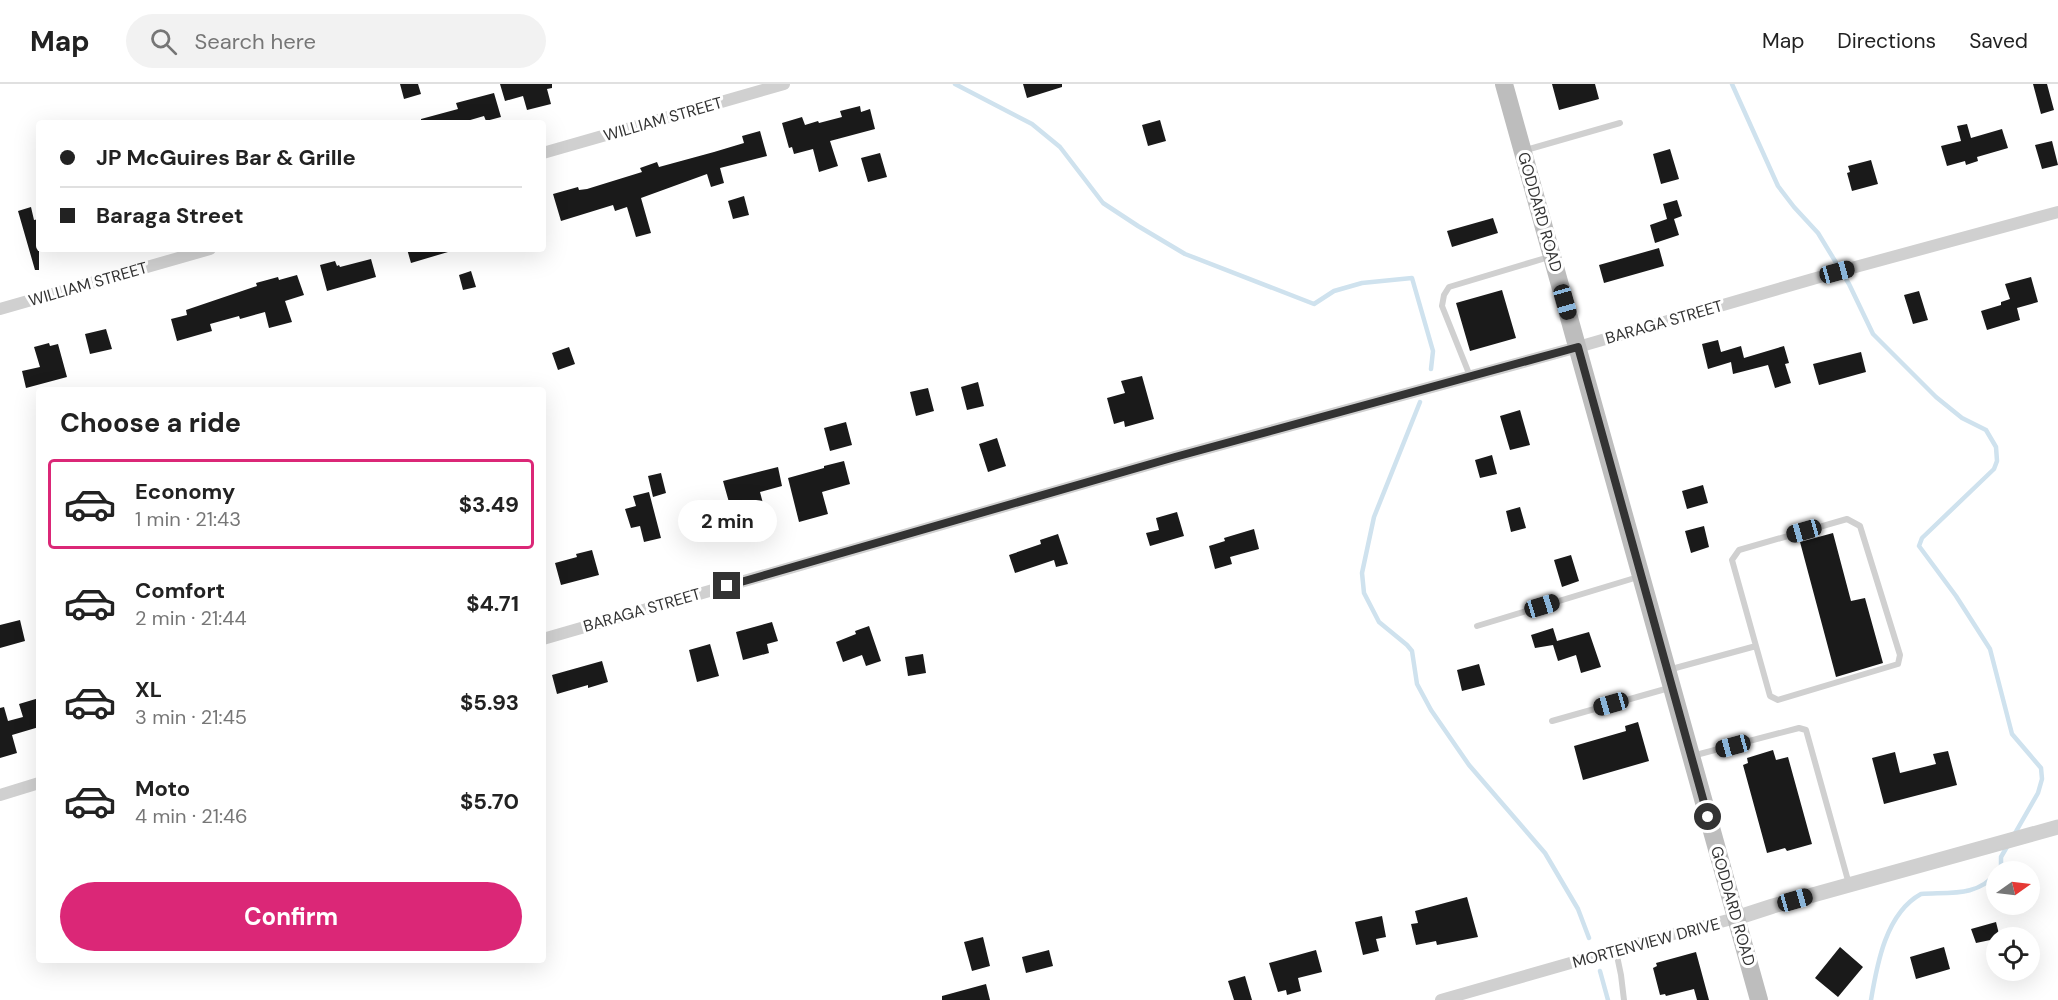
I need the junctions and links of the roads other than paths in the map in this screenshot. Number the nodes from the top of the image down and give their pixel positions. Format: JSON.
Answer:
{"nodes":[{"id":1,"x":784,"y":84,"type":"edge"},
{"id":2,"x":1504,"y":84,"type":"edge"},
{"id":3,"x":1620,"y":123,"type":"dead end"},
{"id":4,"x":1523,"y":151,"type":"junction"},
{"id":5,"x":546,"y":152,"type":"edge"},
{"id":6,"x":2058,"y":212,"type":"edge"},
{"id":7,"x":200,"y":252,"type":"edge"},
{"id":8,"x":1552,"y":256,"type":"junction"},
{"id":9,"x":0,"y":309,"type":"edge"},
{"id":10,"x":1578,"y":347,"type":"junction"},
{"id":11,"x":1470,"y":376,"type":"junction"},
{"id":12,"x":1641,"y":576,"type":"junction"},
{"id":13,"x":1477,"y":626,"type":"dead end"},
{"id":14,"x":546,"y":638,"type":"edge"},
{"id":15,"x":1756,"y":646,"type":"junction"},
{"id":16,"x":1670,"y":679,"type":"junction"},
{"id":17,"x":1552,"y":721,"type":"dead end"},
{"id":18,"x":1691,"y":757,"type":"junction"},
{"id":19,"x":36,"y":784,"type":"edge"},
{"id":20,"x":0,"y":795,"type":"edge"},
{"id":21,"x":2056,"y":828,"type":"edge"},
{"id":22,"x":1849,"y":885,"type":"junction"},
{"id":23,"x":1736,"y":918,"type":"junction"},
{"id":24,"x":1616,"y":951,"type":"junction"},
{"id":25,"x":1441,"y":1000,"type":"edge"},
{"id":26,"x":1624,"y":1000,"type":"edge"},
{"id":27,"x":1759,"y":1000,"type":"edge"}],
"edges":[{"from":1,"to":5,"type":"street","name":"WILLIAM STREET"},
{"from":2,"to":4,"type":"main road","name":"GODDARD ROAD"},
{"from":3,"to":4,"type":"lane"},
{"from":4,"to":8,"type":"main road","name":"GODDARD ROAD"},
{"from":6,"to":10,"type":"street","name":"BARAGA STREET"},
{"from":7,"to":9,"type":"street","name":"WILLIAM STREET"},
{"from":8,"to":10,"type":"main road","name":"GODDARD ROAD"},
{"from":8,"to":11,"type":"lane"},
{"from":10,"to":11,"type":"street","name":"BARAGA STREET"},
{"from":10,"to":12,"type":"main road","name":"GODDARD ROAD"},
{"from":11,"to":14,"type":"street","name":"BARAGA STREET"},
{"from":12,"to":13,"type":"lane"},
{"from":12,"to":16,"type":"main road","name":"GODDARD ROAD"},
{"from":15,"to":15,"type":"lane"},
{"from":15,"to":16,"type":"lane"},
{"from":16,"to":17,"type":"lane"},
{"from":16,"to":18,"type":"main road","name":"GODDARD ROAD"},
{"from":18,"to":22,"type":"lane"},
{"from":18,"to":23,"type":"main road","name":"GODDARD ROAD"},
{"from":19,"to":20,"type":"street"},
{"from":21,"to":22,"type":"street","name":"MORTENVIEW DRIVE"},
{"from":22,"to":23,"type":"street","name":"MORTENVIEW DRIVE"},
{"from":23,"to":24,"type":"street","name":"MORTENVIEW DRIVE"},
{"from":23,"to":27,"type":"main road","name":"GODDARD ROAD"},
{"from":24,"to":25,"type":"street","name":"MORTENVIEW DRIVE"},
{"from":24,"to":26,"type":"lane"}]}
